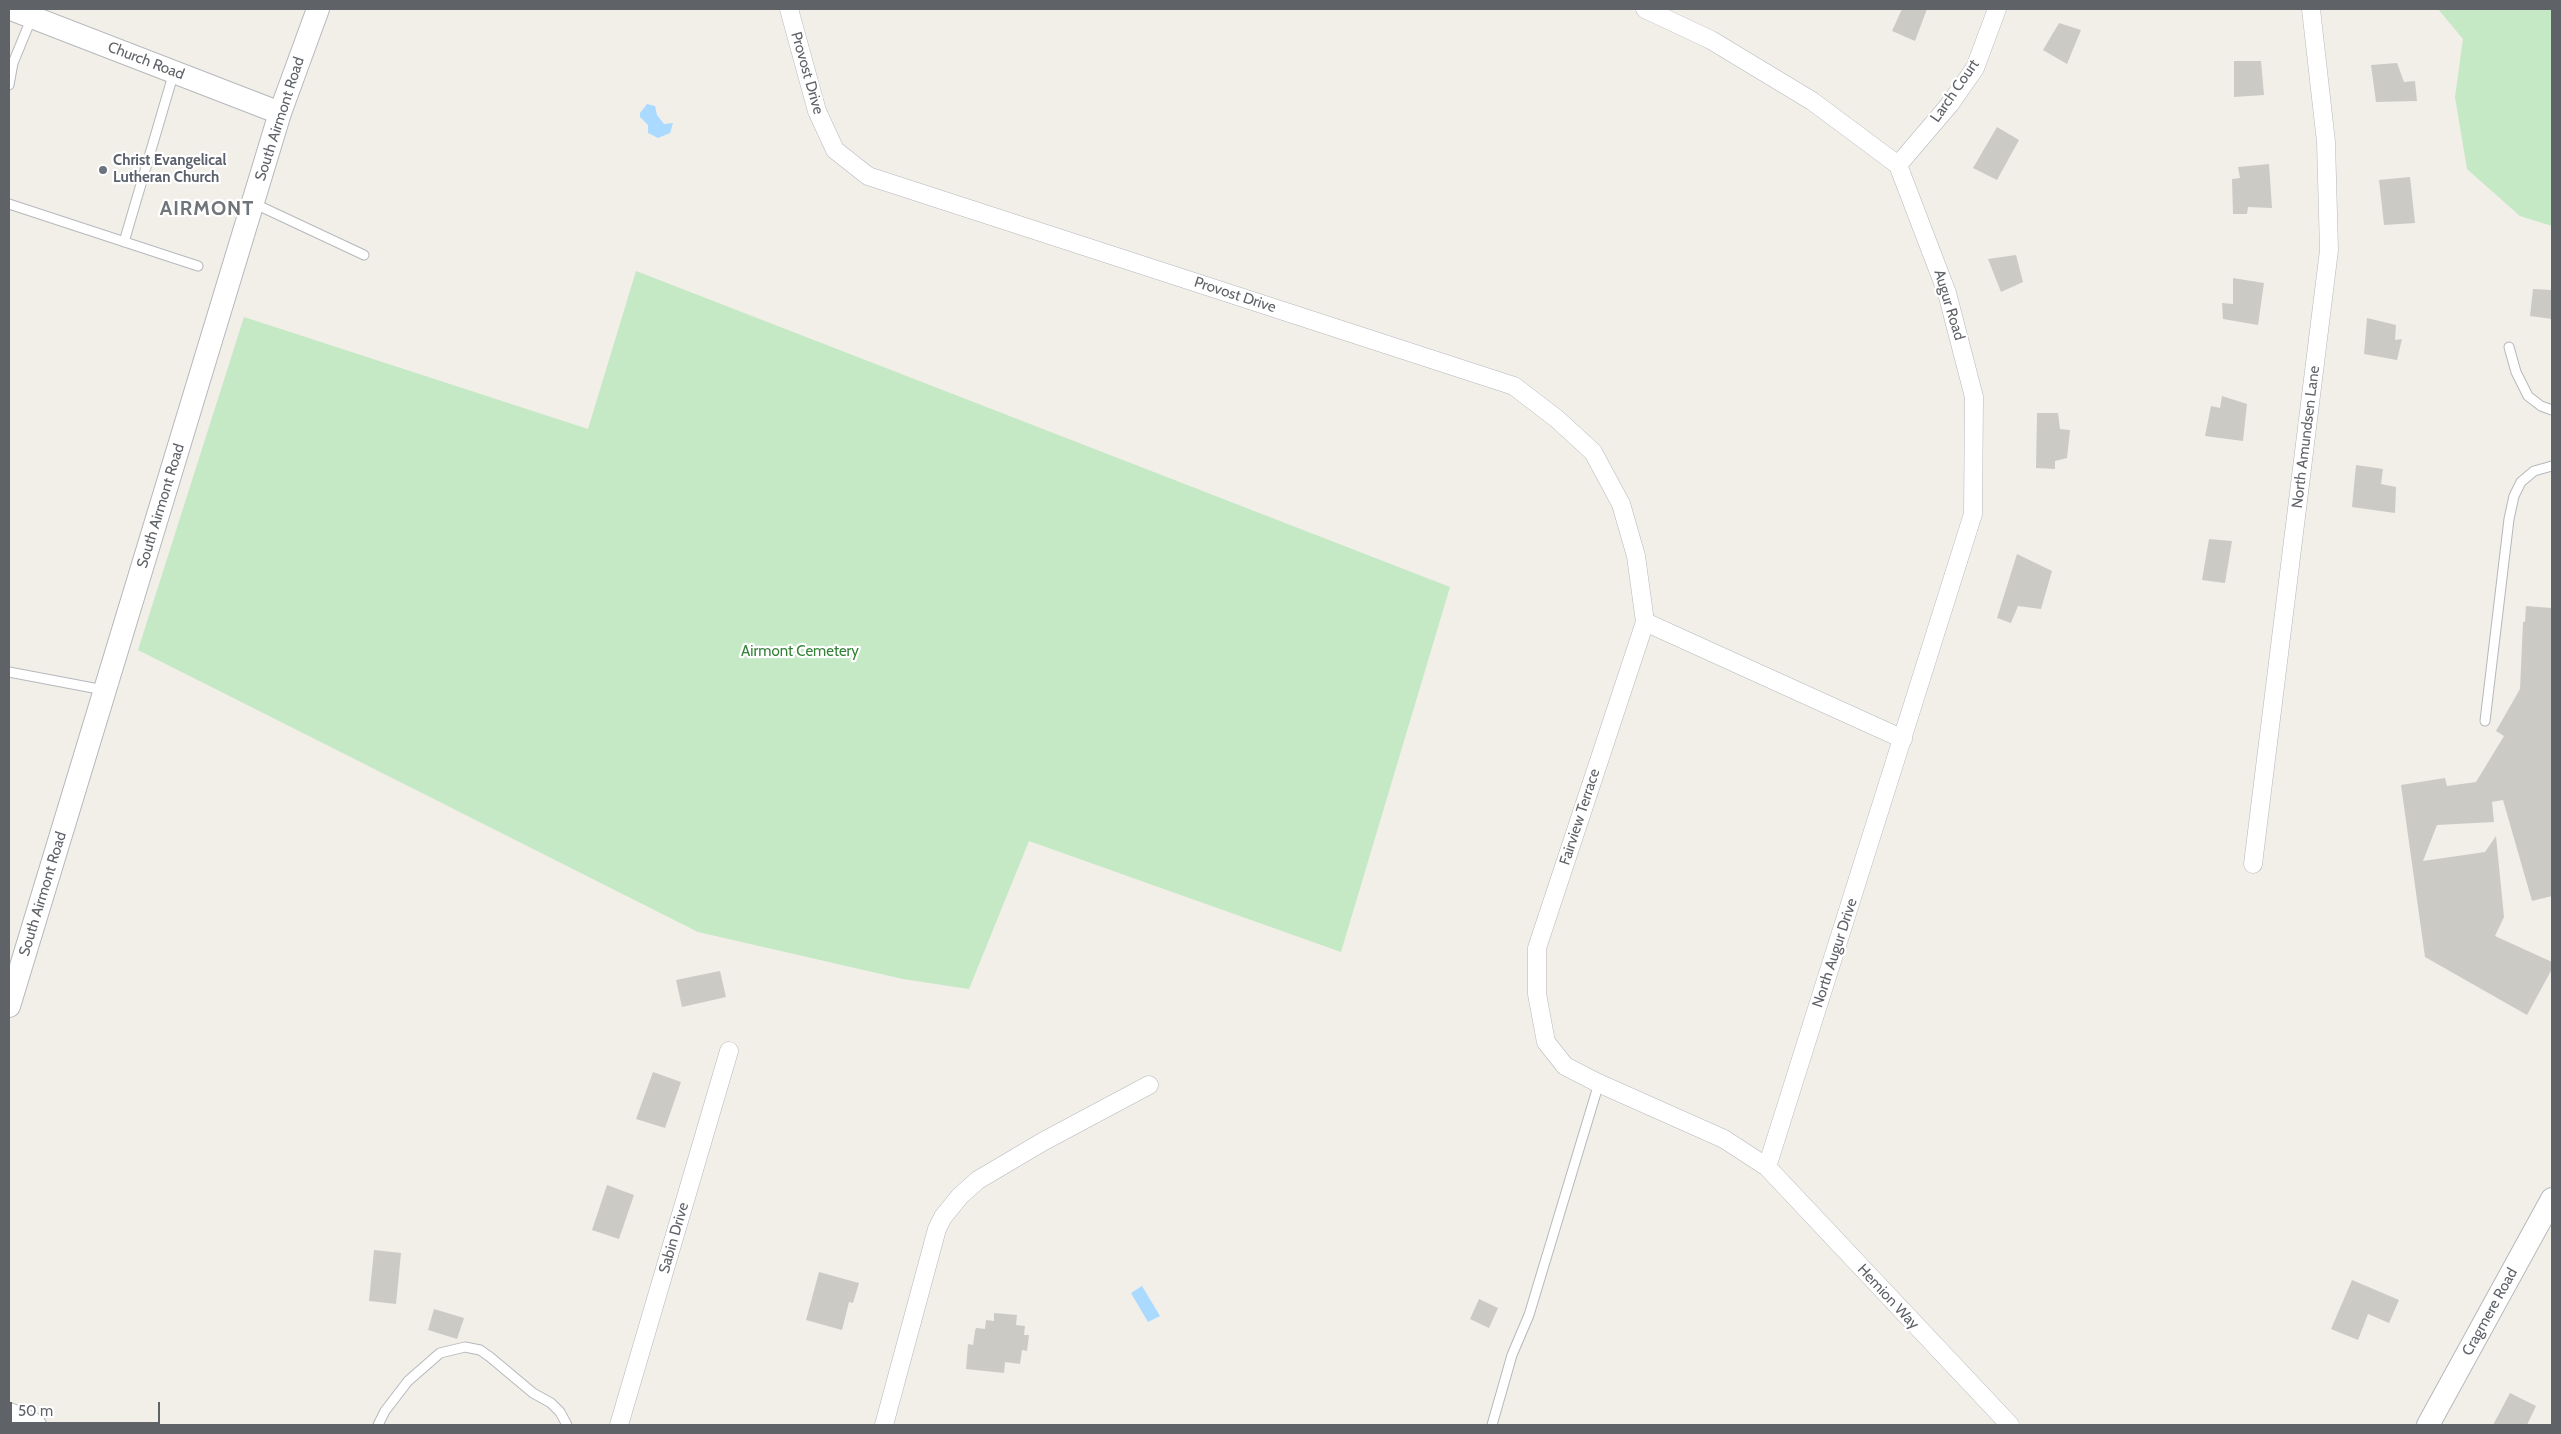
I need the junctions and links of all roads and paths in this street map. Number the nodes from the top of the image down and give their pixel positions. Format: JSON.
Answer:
{"nodes":[{"id":1,"x":11,"y":9,"type":"edge"},
{"id":2,"x":318,"y":9,"type":"edge"},
{"id":3,"x":789,"y":9,"type":"edge"},
{"id":4,"x":1645,"y":9,"type":"edge"},
{"id":5,"x":1997,"y":9,"type":"edge"},
{"id":6,"x":2311,"y":9,"type":"edge"},
{"id":7,"x":32,"y":17,"type":"junction"},
{"id":8,"x":174,"y":72,"type":"junction"},
{"id":9,"x":9,"y":85,"type":"edge"},
{"id":10,"x":280,"y":113,"type":"junction"},
{"id":11,"x":1898,"y":165,"type":"junction"},
{"id":12,"x":253,"y":203,"type":"junction"},
{"id":13,"x":9,"y":204,"type":"edge"},
{"id":14,"x":124,"y":242,"type":"junction"},
{"id":15,"x":364,"y":255,"type":"dead end"},
{"id":16,"x":198,"y":266,"type":"dead end"},
{"id":17,"x":2509,"y":347,"type":"dead end"},
{"id":18,"x":2552,"y":410,"type":"edge"},
{"id":19,"x":2552,"y":466,"type":"edge"},
{"id":20,"x":1644,"y":622,"type":"junction"},
{"id":21,"x":9,"y":672,"type":"edge"},
{"id":22,"x":104,"y":690,"type":"junction"},
{"id":23,"x":2485,"y":721,"type":"dead end"},
{"id":24,"x":1903,"y":739,"type":"junction"},
{"id":25,"x":2253,"y":864,"type":"dead end"},
{"id":26,"x":9,"y":1006,"type":"edge"},
{"id":27,"x":729,"y":1051,"type":"dead end"},
{"id":28,"x":1599,"y":1083,"type":"junction"},
{"id":29,"x":1149,"y":1085,"type":"dead end"},
{"id":30,"x":1767,"y":1167,"type":"junction"},
{"id":31,"x":2552,"y":1199,"type":"edge"},
{"id":32,"x":9,"y":1414,"type":"edge"},
{"id":33,"x":35,"y":1425,"type":"edge"},
{"id":34,"x":378,"y":1425,"type":"edge"},
{"id":35,"x":567,"y":1425,"type":"edge"},
{"id":36,"x":619,"y":1425,"type":"edge"},
{"id":37,"x":884,"y":1425,"type":"edge"},
{"id":38,"x":1492,"y":1425,"type":"edge"},
{"id":39,"x":2010,"y":1425,"type":"edge"},
{"id":40,"x":2428,"y":1425,"type":"edge"}],
"edges":[{"from":1,"to":7,"type":"street","name":"Church Road"},
{"from":2,"to":10,"type":"street","name":"South Airmont Road"},
{"from":3,"to":20,"type":"street","name":"Provost Drive"},
{"from":4,"to":11,"type":"street"},
{"from":5,"to":11,"type":"street","name":"Larch Court"},
{"from":6,"to":25,"type":"street","name":"North Amundsen Lane"},
{"from":7,"to":8,"type":"street","name":"Church Road"},
{"from":7,"to":9,"type":"lane"},
{"from":8,"to":10,"type":"street","name":"Church Road"},
{"from":8,"to":14,"type":"lane"},
{"from":10,"to":12,"type":"street","name":"South Airmont Road"},
{"from":11,"to":24,"type":"street","name":"Augur Road"},
{"from":12,"to":15,"type":"lane"},
{"from":12,"to":22,"type":"street","name":"South Airmont Road"},
{"from":13,"to":14,"type":"lane"},
{"from":14,"to":16,"type":"lane"},
{"from":17,"to":18,"type":"lane"},
{"from":19,"to":23,"type":"lane"},
{"from":20,"to":24,"type":"street"},
{"from":20,"to":28,"type":"street","name":"Fairview Terrace"},
{"from":21,"to":22,"type":"lane"},
{"from":22,"to":26,"type":"street","name":"South Airmont Road"},
{"from":24,"to":30,"type":"street","name":"North Augur Drive"},
{"from":27,"to":36,"type":"street","name":"Sabin Drive"},
{"from":28,"to":30,"type":"street","name":"Fairview Terrace"},
{"from":28,"to":38,"type":"lane"},
{"from":29,"to":37,"type":"street"},
{"from":30,"to":39,"type":"street","name":"Hemion Way"},
{"from":31,"to":40,"type":"street","name":"Cragmere Road"},
{"from":32,"to":33,"type":"street"},
{"from":34,"to":35,"type":"lane"}]}
